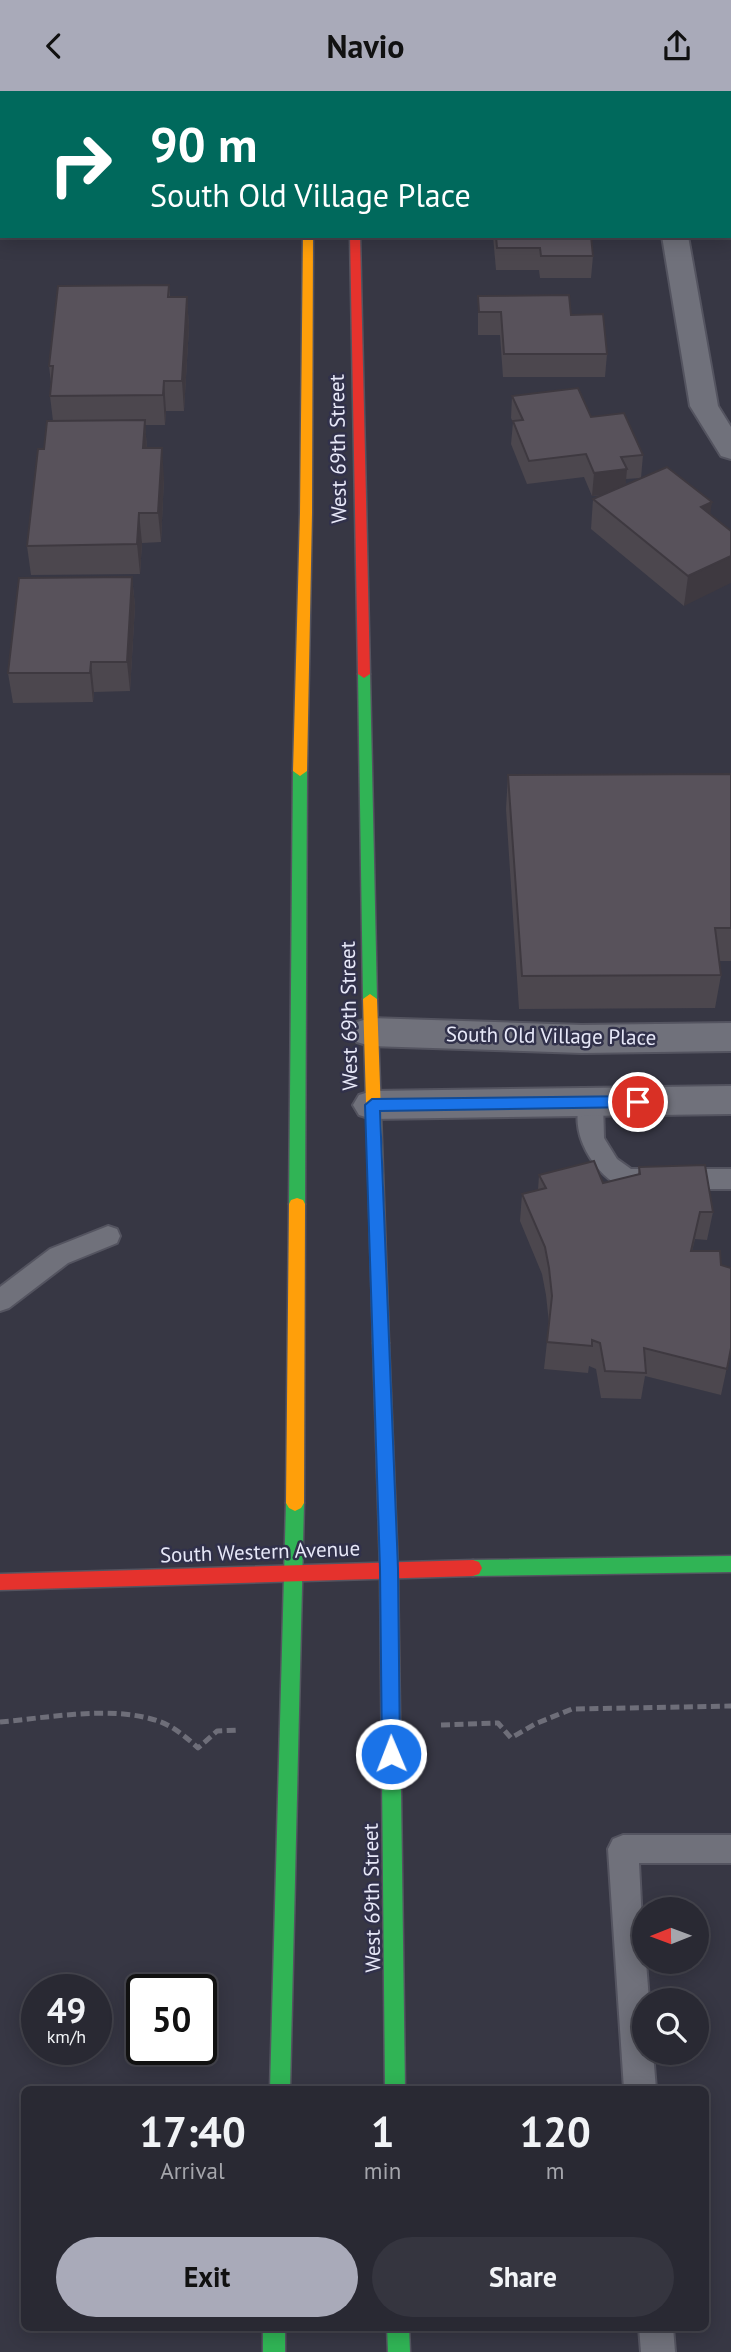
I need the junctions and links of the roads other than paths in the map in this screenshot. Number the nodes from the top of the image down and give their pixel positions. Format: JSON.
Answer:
{"nodes":[{"id":1,"x":308,"y":238,"type":"edge"},
{"id":2,"x":355,"y":238,"type":"edge"},
{"id":3,"x":675,"y":238,"type":"edge"},
{"id":4,"x":731,"y":450,"type":"edge"},
{"id":5,"x":370,"y":1031,"type":"junction"},
{"id":6,"x":731,"y":1037,"type":"edge"},
{"id":7,"x":731,"y":1100,"type":"edge"},
{"id":8,"x":591,"y":1102,"type":"junction"},
{"id":9,"x":372,"y":1105,"type":"junction"},
{"id":10,"x":731,"y":1179,"type":"edge"},
{"id":11,"x":108,"y":1236,"type":"dead end"},
{"id":12,"x":0,"y":1301,"type":"edge"},
{"id":13,"x":731,"y":1564,"type":"edge"},
{"id":14,"x":389,"y":1569,"type":"junction"},
{"id":15,"x":294,"y":1572,"type":"junction"},
{"id":16,"x":0,"y":1582,"type":"edge"},
{"id":17,"x":731,"y":1849,"type":"edge"},
{"id":18,"x":280,"y":2086,"type":"edge"},
{"id":19,"x":395,"y":2086,"type":"edge"},
{"id":20,"x":640,"y":2086,"type":"edge"},
{"id":21,"x":274,"y":2331,"type":"edge"},
{"id":22,"x":398,"y":2331,"type":"edge"},
{"id":23,"x":656,"y":2331,"type":"edge"},
{"id":24,"x":274,"y":2352,"type":"edge"},
{"id":25,"x":399,"y":2352,"type":"edge"},
{"id":26,"x":658,"y":2352,"type":"edge"}],
"edges":[{"from":1,"to":15,"type":"main road","name":"West 69th Street"},
{"from":2,"to":5,"type":"main road","name":"West 69th Street"},
{"from":3,"to":4,"type":"street"},
{"from":5,"to":6,"type":"street","name":"South Old Village Place"},
{"from":5,"to":9,"type":"main road","name":"West 69th Street"},
{"from":7,"to":8,"type":"street"},
{"from":8,"to":9,"type":"street"},
{"from":8,"to":10,"type":"lane"},
{"from":9,"to":14,"type":"main road","name":"West 69th Street"},
{"from":11,"to":12,"type":"lane"},
{"from":13,"to":14,"type":"main road","name":"South Western Avenue"},
{"from":14,"to":15,"type":"main road","name":"South Western Avenue"},
{"from":14,"to":19,"type":"main road","name":"West 69th Street"},
{"from":15,"to":16,"type":"main road","name":"South Western Avenue"},
{"from":15,"to":18,"type":"main road","name":"West 69th Street"},
{"from":17,"to":20,"type":"lane"},
{"from":21,"to":24,"type":"main road"},
{"from":22,"to":25,"type":"main road"},
{"from":23,"to":26,"type":"lane"}]}
